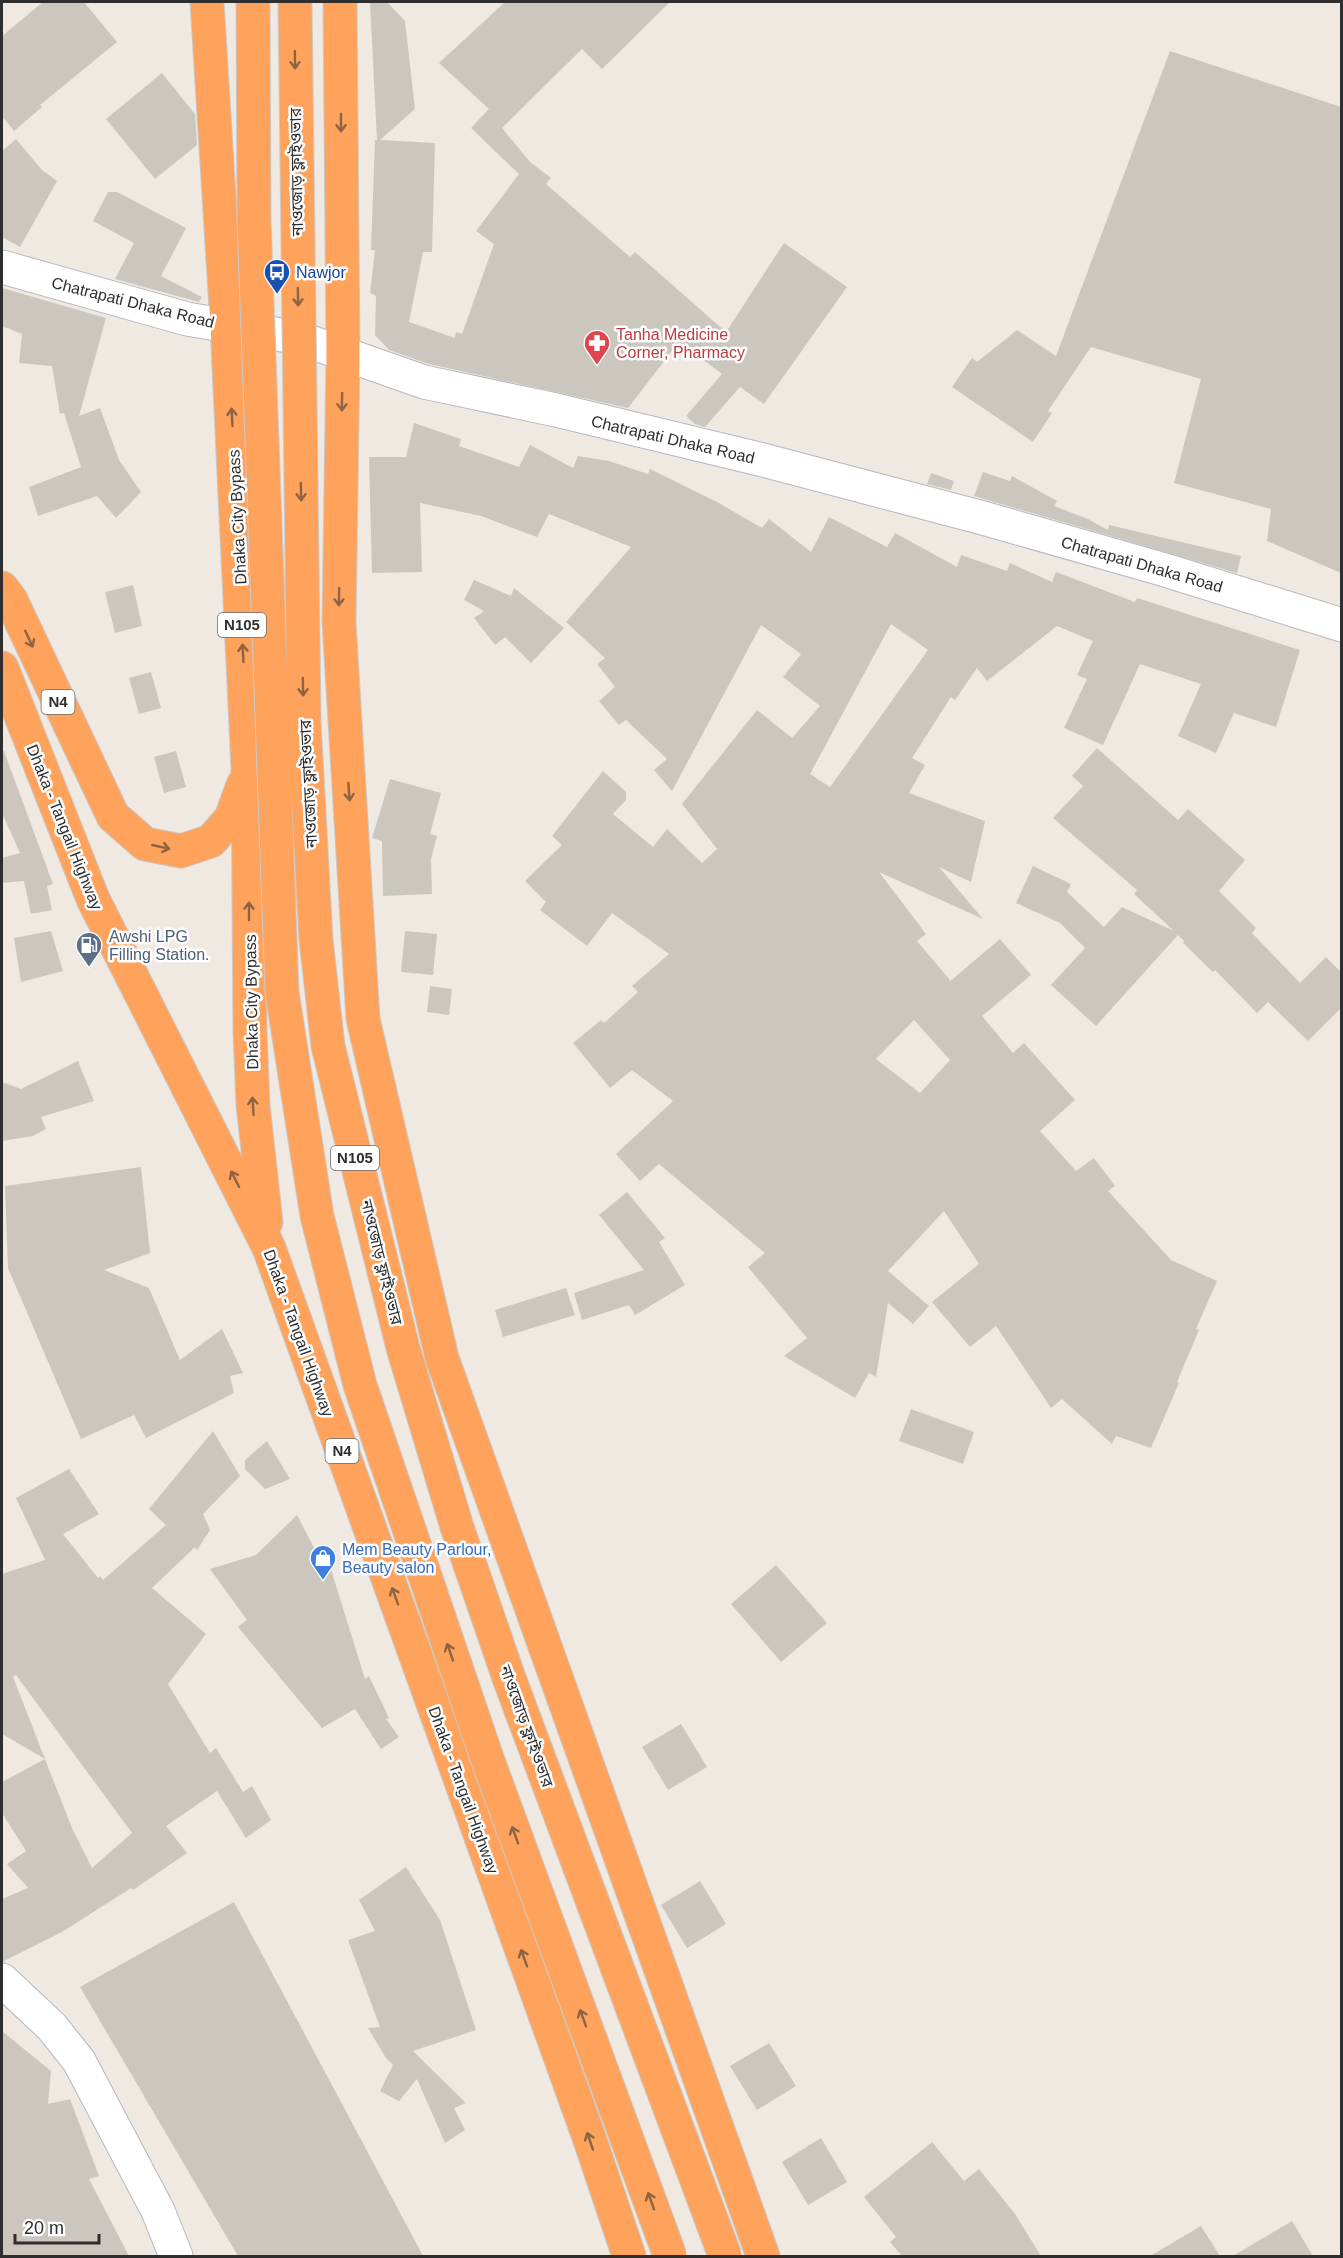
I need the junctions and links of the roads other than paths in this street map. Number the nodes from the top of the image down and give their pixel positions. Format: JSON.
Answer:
{"nodes":[{"id":1,"x":207,"y":2,"type":"edge"},
{"id":2,"x":253,"y":2,"type":"edge"},
{"id":3,"x":295,"y":2,"type":"edge"},
{"id":4,"x":340,"y":2,"type":"edge"},
{"id":5,"x":2,"y":267,"type":"edge"},
{"id":6,"x":227,"y":325,"type":"junction"},
{"id":7,"x":343,"y":354,"type":"junction"},
{"id":8,"x":2,"y":588,"type":"edge"},
{"id":9,"x":1341,"y":625,"type":"edge"},
{"id":10,"x":2,"y":668,"type":"edge"},
{"id":11,"x":248,"y":769,"type":"junction"},
{"id":12,"x":269,"y":1248,"type":"junction"},
{"id":13,"x":2,"y":1980,"type":"edge"},
{"id":14,"x":176,"y":2256,"type":"edge"},
{"id":15,"x":629,"y":2256,"type":"edge"},
{"id":16,"x":670,"y":2256,"type":"edge"},
{"id":17,"x":725,"y":2256,"type":"edge"},
{"id":18,"x":763,"y":2256,"type":"edge"}],
"edges":[{"from":1,"to":6,"type":"highway","name":"Dhaka City Bypass","number":"N105"},
{"from":16,"to":2,"type":"highway","name":"নাওজোড় ফ্লাইওভার","number":"N105","one_way":true,"bridge":true},
{"from":3,"to":17,"type":"highway","name":"নাওজোড় ফ্লাইওভার","number":"N105","one_way":true,"bridge":true},
{"from":4,"to":7,"type":"highway","one_way":true},
{"from":5,"to":6,"type":"street","name":"Chatrapati Dhaka Road"},
{"from":6,"to":7,"type":"street","name":"Chatrapati Dhaka Road"},
{"from":11,"to":6,"type":"highway","name":"Dhaka City Bypass","number":"N105","one_way":true},
{"from":7,"to":9,"type":"street","name":"Chatrapati Dhaka Road"},
{"from":7,"to":18,"type":"highway","one_way":true},
{"from":8,"to":11,"type":"highway","number":"N4","one_way":true},
{"from":12,"to":10,"type":"highway","name":"Dhaka - Tangail Highway","number":"N4","one_way":true},
{"from":12,"to":11,"type":"highway","name":"Dhaka City Bypass","number":"N105","one_way":true},
{"from":15,"to":12,"type":"highway","name":"Dhaka - Tangail Highway","number":"N4","one_way":true},
{"from":13,"to":14,"type":"street"}]}
